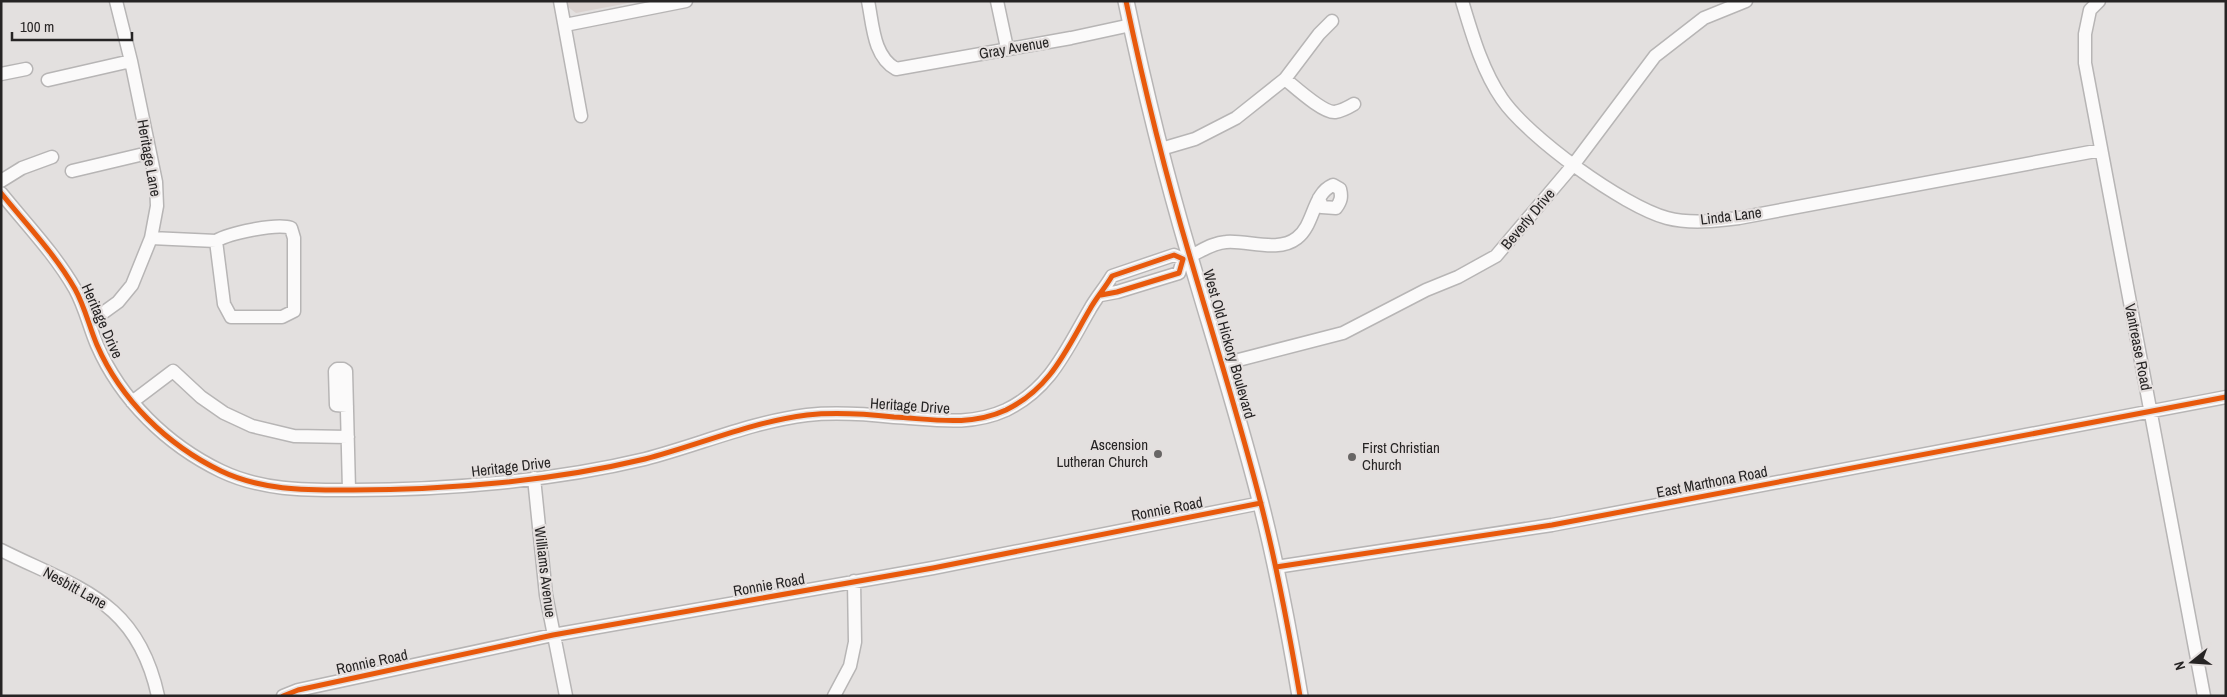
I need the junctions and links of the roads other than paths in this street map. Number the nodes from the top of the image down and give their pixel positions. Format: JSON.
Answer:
{"nodes":[{"id":1,"x":116,"y":1,"type":"edge"},
{"id":2,"x":560,"y":1,"type":"edge"},
{"id":3,"x":686,"y":1,"type":"edge"},
{"id":4,"x":868,"y":1,"type":"edge"},
{"id":5,"x":997,"y":1,"type":"edge"},
{"id":6,"x":1126,"y":1,"type":"edge"},
{"id":7,"x":1462,"y":1,"type":"edge"},
{"id":8,"x":1746,"y":1,"type":"edge"},
{"id":9,"x":2090,"y":4,"type":"edge"},
{"id":10,"x":1332,"y":20,"type":"dead end"},
{"id":11,"x":565,"y":25,"type":"junction"},
{"id":12,"x":1131,"y":25,"type":"junction"},
{"id":13,"x":1007,"y":48,"type":"junction"},
{"id":14,"x":131,"y":61,"type":"junction"},
{"id":15,"x":26,"y":69,"type":"dead end"},
{"id":16,"x":1,"y":74,"type":"edge"},
{"id":17,"x":1285,"y":79,"type":"junction"},
{"id":18,"x":48,"y":80,"type":"dead end"},
{"id":19,"x":1354,"y":104,"type":"dead end"},
{"id":20,"x":582,"y":116,"type":"dead end"},
{"id":21,"x":1161,"y":149,"type":"junction"},
{"id":22,"x":2101,"y":150,"type":"junction"},
{"id":23,"x":148,"y":153,"type":"junction"},
{"id":24,"x":52,"y":157,"type":"dead end"},
{"id":25,"x":1574,"y":164,"type":"junction"},
{"id":26,"x":72,"y":171,"type":"dead end"},
{"id":27,"x":1,"y":180,"type":"edge"},
{"id":28,"x":1,"y":193,"type":"edge"},
{"id":29,"x":1319,"y":198,"type":"dead end"},
{"id":30,"x":152,"y":238,"type":"junction"},
{"id":31,"x":216,"y":241,"type":"junction"},
{"id":32,"x":1187,"y":258,"type":"junction"},
{"id":33,"x":1101,"y":295,"type":"junction"},
{"id":34,"x":89,"y":323,"type":"junction"},
{"id":35,"x":1223,"y":364,"type":"junction"},
{"id":36,"x":2226,"y":397,"type":"edge"},
{"id":37,"x":132,"y":402,"type":"junction"},
{"id":38,"x":347,"y":406,"type":"dead end"},
{"id":39,"x":2150,"y":411,"type":"junction"},
{"id":40,"x":348,"y":437,"type":"junction"},
{"id":41,"x":534,"y":478,"type":"junction"},
{"id":42,"x":349,"y":490,"type":"junction"},
{"id":43,"x":1261,"y":503,"type":"junction"},
{"id":44,"x":1,"y":550,"type":"edge"},
{"id":45,"x":1276,"y":567,"type":"junction"},
{"id":46,"x":854,"y":581,"type":"junction"},
{"id":47,"x":553,"y":635,"type":"junction"},
{"id":48,"x":158,"y":696,"type":"edge"},
{"id":49,"x":283,"y":696,"type":"edge"},
{"id":50,"x":566,"y":696,"type":"edge"},
{"id":51,"x":834,"y":696,"type":"edge"},
{"id":52,"x":1300,"y":696,"type":"edge"},
{"id":53,"x":2204,"y":696,"type":"edge"}],
"edges":[{"from":1,"to":14,"type":"street","name":"Heritage Lane"},
{"from":2,"to":11,"type":"street"},
{"from":3,"to":11,"type":"street"},
{"from":4,"to":13,"type":"street","name":"Gray Avenue"},
{"from":5,"to":13,"type":"street"},
{"from":6,"to":12,"type":"main road","name":"West Old Hickory Boulevard"},
{"from":7,"to":25,"type":"street","name":"Linda Lane"},
{"from":8,"to":25,"type":"street","name":"Beverly Drive"},
{"from":9,"to":22,"type":"street","name":"Vantrease Road"},
{"from":10,"to":17,"type":"street"},
{"from":11,"to":20,"type":"street"},
{"from":12,"to":13,"type":"street","name":"Gray Avenue"},
{"from":12,"to":21,"type":"main road","name":"West Old Hickory Boulevard"},
{"from":14,"to":18,"type":"street"},
{"from":14,"to":23,"type":"street","name":"Heritage Lane"},
{"from":15,"to":16,"type":"street"},
{"from":17,"to":19,"type":"street"},
{"from":17,"to":21,"type":"street"},
{"from":21,"to":32,"type":"main road","name":"West Old Hickory Boulevard"},
{"from":22,"to":25,"type":"street","name":"Linda Lane"},
{"from":22,"to":39,"type":"street","name":"Vantrease Road"},
{"from":23,"to":26,"type":"street"},
{"from":23,"to":30,"type":"street","name":"Heritage Lane"},
{"from":24,"to":27,"type":"street"},
{"from":25,"to":35,"type":"street","name":"Beverly Drive"},
{"from":28,"to":34,"type":"street","name":"Heritage Drive"},
{"from":29,"to":32,"type":"street","name":"Heritage Drive"},
{"from":30,"to":31,"type":"street"},
{"from":30,"to":34,"type":"street","name":"Heritage Lane"},
{"from":31,"to":31,"type":"street"},
{"from":32,"to":33,"type":"street","name":"Heritage Drive"},
{"from":32,"to":33,"type":"street","name":"Heritage Drive"},
{"from":32,"to":35,"type":"main road","name":"West Old Hickory Boulevard"},
{"from":33,"to":41,"type":"street","name":"Heritage Drive"},
{"from":34,"to":37,"type":"street","name":"Heritage Drive"},
{"from":35,"to":43,"type":"main road","name":"West Old Hickory Boulevard"},
{"from":36,"to":39,"type":"street","name":"East Marthona Road"},
{"from":37,"to":40,"type":"street"},
{"from":37,"to":42,"type":"street","name":"Heritage Drive"},
{"from":38,"to":40,"type":"street"},
{"from":39,"to":45,"type":"street","name":"East Marthona Road"},
{"from":39,"to":53,"type":"street","name":"Vantrease Road"},
{"from":40,"to":42,"type":"street"},
{"from":41,"to":42,"type":"street","name":"Heritage Drive"},
{"from":41,"to":47,"type":"street","name":"Williams Avenue"},
{"from":43,"to":45,"type":"main road","name":"West Old Hickory Boulevard"},
{"from":43,"to":46,"type":"street","name":"Ronnie Road"},
{"from":44,"to":48,"type":"street","name":"Nesbitt Lane"},
{"from":45,"to":52,"type":"main road","name":"West Old Hickory Boulevard"},
{"from":46,"to":47,"type":"street","name":"Ronnie Road"},
{"from":46,"to":51,"type":"street"},
{"from":47,"to":49,"type":"street","name":"Ronnie Road"},
{"from":47,"to":50,"type":"street","name":"Williams Avenue"}]}
